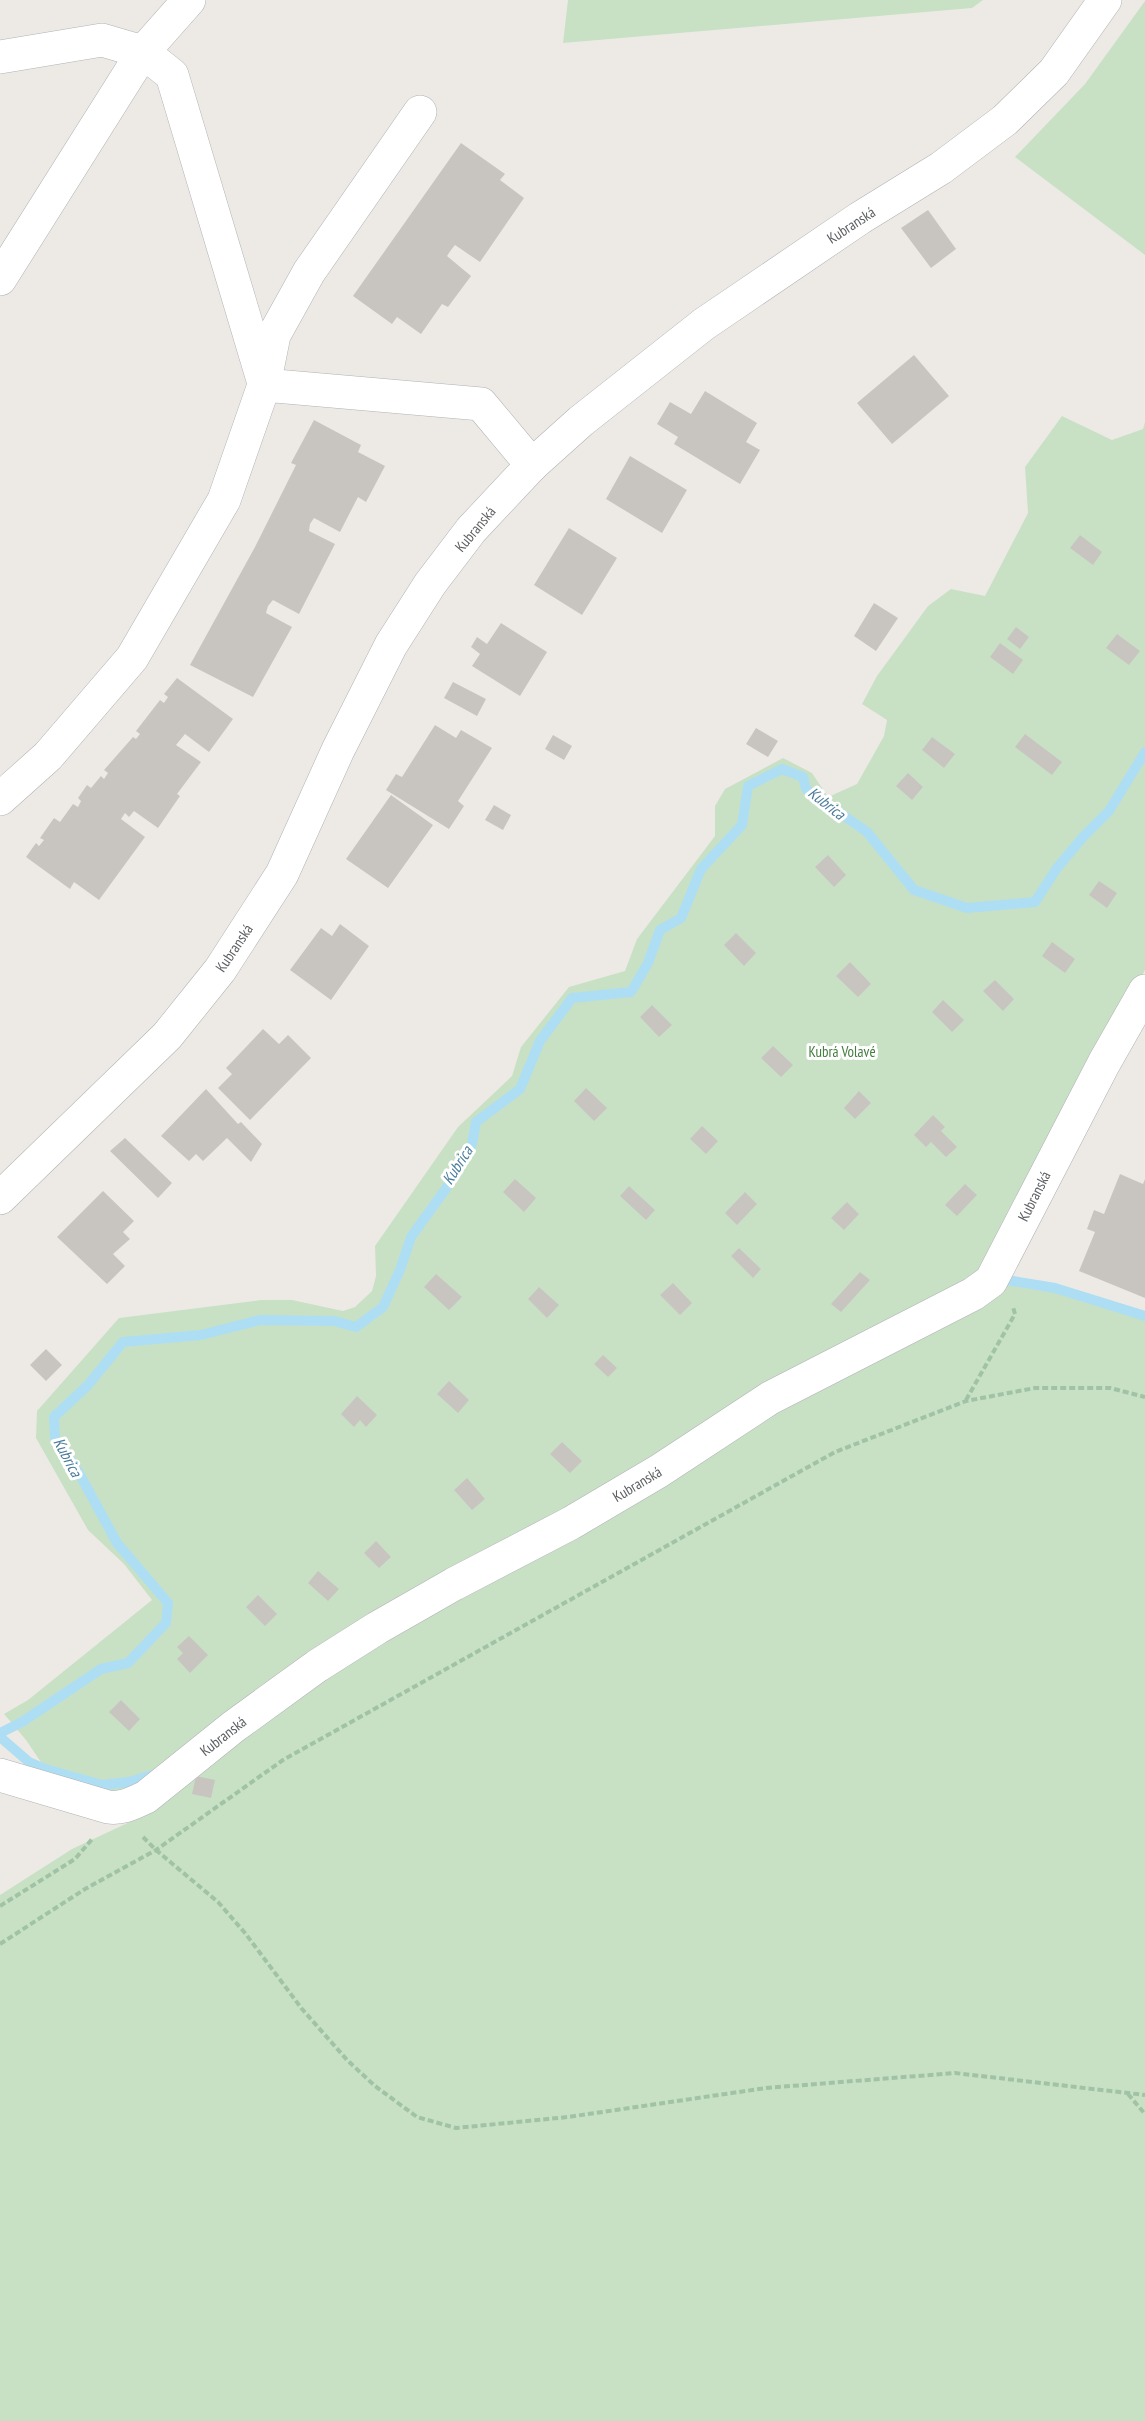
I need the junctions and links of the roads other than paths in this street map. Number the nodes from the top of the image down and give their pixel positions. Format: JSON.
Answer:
{"nodes":[{"id":1,"x":189,"y":0,"type":"edge"},
{"id":2,"x":1105,"y":0,"type":"edge"},
{"id":3,"x":143,"y":52,"type":"junction"},
{"id":4,"x":0,"y":57,"type":"edge"},
{"id":5,"x":420,"y":112,"type":"dead end"},
{"id":6,"x":0,"y":279,"type":"edge"},
{"id":7,"x":264,"y":385,"type":"junction"},
{"id":8,"x":532,"y":465,"type":"junction"},
{"id":9,"x":0,"y":799,"type":"edge"},
{"id":10,"x":1145,"y":991,"type":"edge"},
{"id":11,"x":0,"y":1198,"type":"edge"},
{"id":12,"x":0,"y":1775,"type":"edge"}],
"edges":[{"from":1,"to":3,"type":"street"},
{"from":2,"to":8,"type":"street","name":"Kubranská"},
{"from":3,"to":4,"type":"street"},
{"from":3,"to":6,"type":"street"},
{"from":3,"to":7,"type":"street"},
{"from":5,"to":7,"type":"street"},
{"from":7,"to":8,"type":"street"},
{"from":7,"to":9,"type":"street"},
{"from":8,"to":11,"type":"street","name":"Kubranská"},
{"from":10,"to":12,"type":"street","name":"Kubranská"}]}
